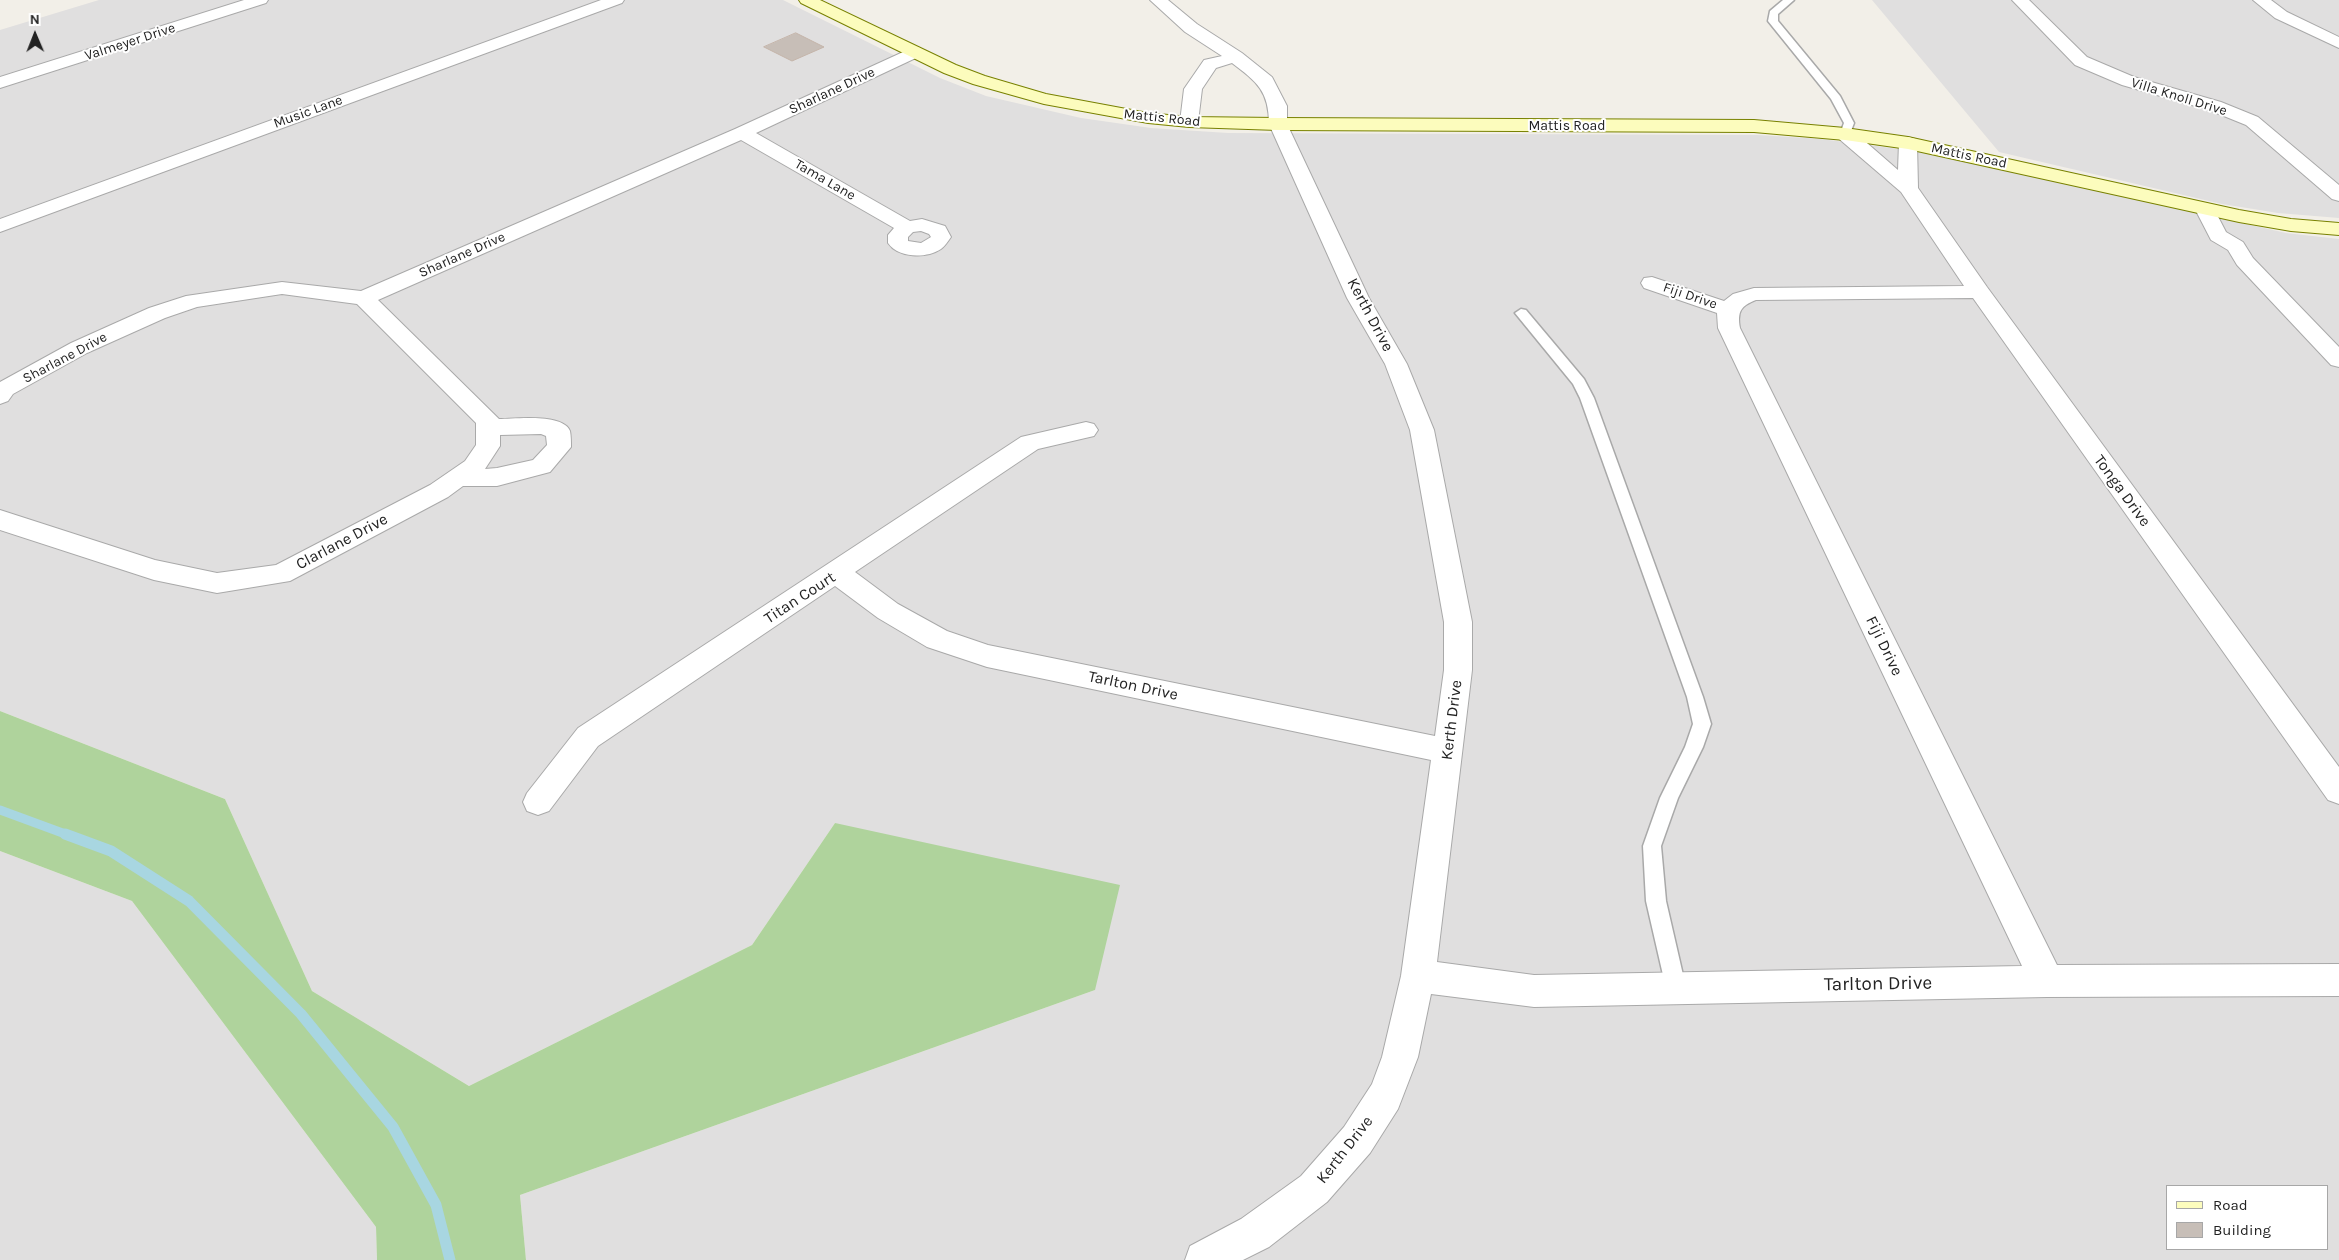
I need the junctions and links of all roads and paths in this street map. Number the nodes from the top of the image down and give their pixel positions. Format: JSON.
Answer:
{"nodes":[{"id":1,"x":260,"y":0,"type":"edge"},
{"id":2,"x":616,"y":0,"type":"edge"},
{"id":3,"x":807,"y":0,"type":"edge"},
{"id":4,"x":1158,"y":0,"type":"edge"},
{"id":5,"x":1789,"y":0,"type":"edge"},
{"id":6,"x":2020,"y":0,"type":"edge"},
{"id":7,"x":2261,"y":0,"type":"edge"},
{"id":8,"x":2339,"y":43,"type":"edge"},
{"id":9,"x":914,"y":52,"type":"junction"},
{"id":10,"x":1236,"y":57,"type":"junction"},
{"id":11,"x":0,"y":83,"type":"edge"},
{"id":12,"x":1189,"y":122,"type":"junction"},
{"id":13,"x":1278,"y":124,"type":"junction"},
{"id":14,"x":742,"y":133,"type":"junction"},
{"id":15,"x":1844,"y":134,"type":"junction"},
{"id":16,"x":1908,"y":143,"type":"junction"},
{"id":17,"x":1908,"y":188,"type":"junction"},
{"id":18,"x":2339,"y":196,"type":"edge"},
{"id":19,"x":2205,"y":209,"type":"junction"},
{"id":20,"x":2239,"y":216,"type":"junction"},
{"id":21,"x":0,"y":226,"type":"edge"},
{"id":22,"x":907,"y":227,"type":"dead end"},
{"id":23,"x":2339,"y":229,"type":"edge"},
{"id":24,"x":2236,"y":246,"type":"junction"},
{"id":25,"x":1652,"y":283,"type":"dead end"},
{"id":26,"x":1979,"y":292,"type":"junction"},
{"id":27,"x":364,"y":298,"type":"junction"},
{"id":28,"x":1727,"y":309,"type":"junction"},
{"id":29,"x":1521,"y":314,"type":"dead end"},
{"id":30,"x":2339,"y":360,"type":"edge"},
{"id":31,"x":0,"y":396,"type":"edge"},
{"id":32,"x":488,"y":427,"type":"junction"},
{"id":33,"x":1086,"y":430,"type":"dead end"},
{"id":34,"x":458,"y":478,"type":"junction"},
{"id":35,"x":0,"y":519,"type":"edge"},
{"id":36,"x":837,"y":573,"type":"junction"},
{"id":37,"x":1448,"y":751,"type":"junction"},
{"id":38,"x":2339,"y":791,"type":"edge"},
{"id":39,"x":538,"y":802,"type":"dead end"},
{"id":40,"x":1418,"y":976,"type":"junction"},
{"id":41,"x":2339,"y":980,"type":"edge"},
{"id":42,"x":2048,"y":981,"type":"junction"},
{"id":43,"x":1676,"y":988,"type":"junction"},
{"id":44,"x":1204,"y":1260,"type":"edge"}],
"edges":[{"from":1,"to":11,"type":"street","name":"Valmeyer Drive"},
{"from":2,"to":21,"type":"street","name":"Music Lane"},
{"from":3,"to":9,"type":"main road","name":"Mattis Road"},
{"from":4,"to":10,"type":"street","name":"Kerth Drive"},
{"from":5,"to":15,"type":"lane"},
{"from":6,"to":18,"type":"street","name":"Villa Knoll Drive"},
{"from":7,"to":8,"type":"street"},
{"from":9,"to":12,"type":"main road","name":"Mattis Road"},
{"from":9,"to":14,"type":"street","name":"Sharlane Drive"},
{"from":10,"to":12,"type":"street"},
{"from":10,"to":13,"type":"street","name":"Kerth Drive"},
{"from":12,"to":13,"type":"main road","name":"Mattis Road"},
{"from":13,"to":15,"type":"main road","name":"Mattis Road"},
{"from":13,"to":37,"type":"street","name":"Kerth Drive"},
{"from":14,"to":22,"type":"street","name":"Tama Lane"},
{"from":14,"to":27,"type":"street","name":"Sharlane Drive"},
{"from":15,"to":16,"type":"main road","name":"Mattis Road"},
{"from":15,"to":17,"type":"street","name":"Tonga Drive"},
{"from":16,"to":17,"type":"street"},
{"from":16,"to":19,"type":"main road","name":"Mattis Road"},
{"from":17,"to":26,"type":"street","name":"Tonga Drive"},
{"from":19,"to":20,"type":"main road","name":"Mattis Road"},
{"from":19,"to":24,"type":"street"},
{"from":20,"to":23,"type":"main road","name":"Mattis Road"},
{"from":20,"to":24,"type":"street"},
{"from":24,"to":30,"type":"street"},
{"from":25,"to":28,"type":"street","name":"Fiji Drive"},
{"from":26,"to":28,"type":"street","name":"Fiji Drive"},
{"from":26,"to":38,"type":"street","name":"Tonga Drive"},
{"from":27,"to":31,"type":"street","name":"Sharlane Drive"},
{"from":27,"to":32,"type":"street"},
{"from":28,"to":42,"type":"street","name":"Fiji Drive"},
{"from":29,"to":43,"type":"lane"},
{"from":32,"to":34,"type":"street","name":"Clarlane Drive"},
{"from":32,"to":34,"type":"street"},
{"from":33,"to":36,"type":"street","name":"Titan Court"},
{"from":34,"to":35,"type":"street","name":"Clarlane Drive"},
{"from":36,"to":37,"type":"street","name":"Tarlton Drive"},
{"from":36,"to":39,"type":"street","name":"Titan Court"},
{"from":37,"to":40,"type":"street","name":"Kerth Drive"},
{"from":40,"to":43,"type":"street","name":"Tarlton Drive"},
{"from":40,"to":44,"type":"street","name":"Kerth Drive"},
{"from":41,"to":42,"type":"street","name":"Tarlton Drive"},
{"from":42,"to":43,"type":"street","name":"Tarlton Drive"}]}
